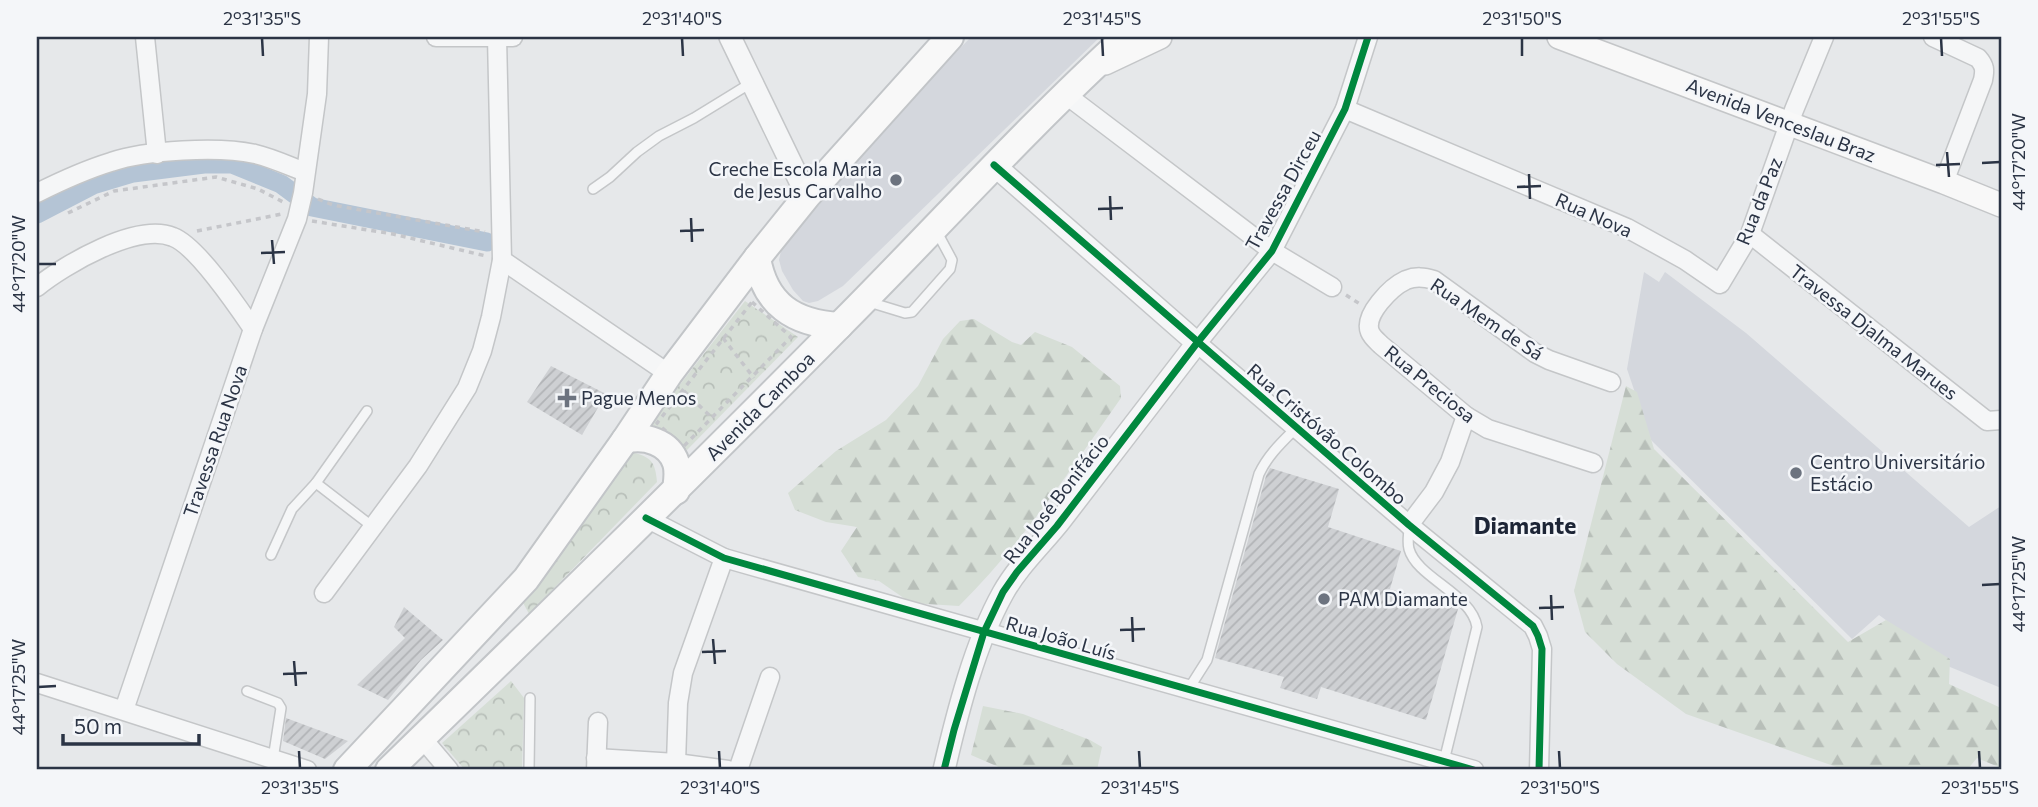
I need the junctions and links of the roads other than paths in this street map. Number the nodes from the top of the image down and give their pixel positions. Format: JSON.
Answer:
{"nodes":[{"id":1,"x":145,"y":37,"type":"edge"},
{"id":2,"x":319,"y":37,"type":"edge"},
{"id":3,"x":436,"y":37,"type":"edge"},
{"id":4,"x":497,"y":37,"type":"edge"},
{"id":5,"x":513,"y":37,"type":"edge"},
{"id":6,"x":730,"y":37,"type":"edge"},
{"id":7,"x":950,"y":37,"type":"edge"},
{"id":8,"x":1126,"y":37,"type":"edge"},
{"id":9,"x":1160,"y":37,"type":"edge"},
{"id":10,"x":1368,"y":37,"type":"edge"},
{"id":11,"x":1559,"y":37,"type":"edge"},
{"id":12,"x":1599,"y":37,"type":"edge"},
{"id":13,"x":1824,"y":37,"type":"edge"},
{"id":14,"x":1933,"y":37,"type":"edge"},
{"id":15,"x":1087,"y":73,"type":"junction"},
{"id":16,"x":752,"y":82,"type":"junction"},
{"id":17,"x":1065,"y":94,"type":"junction"},
{"id":18,"x":1345,"y":109,"type":"junction"},
{"id":19,"x":1791,"y":116,"type":"junction"},
{"id":20,"x":157,"y":154,"type":"junction"},
{"id":21,"x":994,"y":165,"type":"junction"},
{"id":22,"x":306,"y":172,"type":"junction"},
{"id":23,"x":1947,"y":175,"type":"junction"},
{"id":24,"x":593,"y":189,"type":"dead end"},
{"id":25,"x":2001,"y":190,"type":"edge"},
{"id":26,"x":37,"y":193,"type":"edge"},
{"id":27,"x":807,"y":196,"type":"junction"},
{"id":28,"x":2001,"y":205,"type":"edge"},
{"id":29,"x":935,"y":227,"type":"junction"},
{"id":30,"x":1750,"y":234,"type":"junction"},
{"id":31,"x":1272,"y":251,"type":"junction"},
{"id":32,"x":757,"y":258,"type":"junction"},
{"id":33,"x":502,"y":260,"type":"junction"},
{"id":34,"x":1720,"y":284,"type":"joint"},
{"id":35,"x":37,"y":287,"type":"edge"},
{"id":36,"x":1332,"y":287,"type":"road end"},
{"id":37,"x":864,"y":301,"type":"junction"},
{"id":38,"x":1372,"y":311,"type":"joint"},
{"id":39,"x":839,"y":326,"type":"junction"},
{"id":40,"x":253,"y":329,"type":"junction"},
{"id":41,"x":1197,"y":343,"type":"junction"},
{"id":42,"x":676,"y":382,"type":"junction"},
{"id":43,"x":1611,"y":382,"type":"dead end"},
{"id":44,"x":367,"y":411,"type":"dead end"},
{"id":45,"x":1466,"y":416,"type":"junction"},
{"id":46,"x":2001,"y":420,"type":"edge"},
{"id":47,"x":1296,"y":428,"type":"junction"},
{"id":48,"x":625,"y":440,"type":"junction"},
{"id":49,"x":1593,"y":463,"type":"dead end"},
{"id":50,"x":316,"y":482,"type":"junction"},
{"id":51,"x":676,"y":491,"type":"junction"},
{"id":52,"x":646,"y":518,"type":"junction"},
{"id":53,"x":1409,"y":525,"type":"junction"},
{"id":54,"x":373,"y":527,"type":"junction"},
{"id":55,"x":271,"y":555,"type":"dead end"},
{"id":56,"x":724,"y":558,"type":"junction"},
{"id":57,"x":324,"y":593,"type":"dead end"},
{"id":58,"x":984,"y":632,"type":"junction"},
{"id":59,"x":770,"y":677,"type":"dead end"},
{"id":60,"x":37,"y":683,"type":"edge"},
{"id":61,"x":1188,"y":690,"type":"junction"},
{"id":62,"x":247,"y":691,"type":"dead end"},
{"id":63,"x":530,"y":698,"type":"dead end"},
{"id":64,"x":124,"y":710,"type":"junction"},
{"id":65,"x":598,"y":722,"type":"dead end"},
{"id":66,"x":422,"y":738,"type":"junction"},
{"id":67,"x":273,"y":759,"type":"junction"},
{"id":68,"x":596,"y":764,"type":"edge"},
{"id":69,"x":676,"y":764,"type":"junction"},
{"id":70,"x":1444,"y":766,"type":"edge"},
{"id":71,"x":307,"y":770,"type":"edge"},
{"id":72,"x":347,"y":770,"type":"edge"},
{"id":73,"x":389,"y":770,"type":"edge"},
{"id":74,"x":449,"y":770,"type":"edge"},
{"id":75,"x":529,"y":770,"type":"edge"},
{"id":76,"x":727,"y":770,"type":"edge"},
{"id":77,"x":738,"y":770,"type":"edge"},
{"id":78,"x":944,"y":770,"type":"edge"},
{"id":79,"x":1474,"y":770,"type":"edge"},
{"id":80,"x":1538,"y":770,"type":"edge"}],
"edges":[{"from":1,"to":20,"type":"street"},
{"from":2,"to":22,"type":"street","name":"Travessa Rua Nova"},
{"from":3,"to":4,"type":"street"},
{"from":4,"to":5,"type":"street"},
{"from":4,"to":33,"type":"street"},
{"from":6,"to":16,"type":"street"},
{"from":7,"to":27,"type":"main road"},
{"from":8,"to":15,"type":"main road","name":"Avenida Camboa"},
{"from":9,"to":15,"type":"main road"},
{"from":10,"to":18,"type":"street","name":"Travessa Dirceu"},
{"from":11,"to":19,"type":"main road","name":"Avenida Venceslau Braz"},
{"from":12,"to":19,"type":"main road","name":"Avenida Venceslau Braz"},
{"from":13,"to":19,"type":"street","name":"Rua da Paz"},
{"from":14,"to":23,"type":"street"},
{"from":15,"to":17,"type":"main road","name":"Avenida Camboa"},
{"from":16,"to":24,"type":"lane"},
{"from":16,"to":27,"type":"street"},
{"from":17,"to":21,"type":"main road","name":"Avenida Camboa"},
{"from":17,"to":31,"type":"street"},
{"from":18,"to":31,"type":"street","name":"Travessa Dirceu"},
{"from":18,"to":34,"type":"street","name":"Rua Nova"},
{"from":19,"to":23,"type":"main road","name":"Avenida Venceslau Braz"},
{"from":19,"to":30,"type":"street","name":"Rua da Paz"},
{"from":20,"to":22,"type":"street"},
{"from":20,"to":26,"type":"street"},
{"from":21,"to":29,"type":"main road","name":"Avenida Camboa"},
{"from":21,"to":41,"type":"street","name":"Rua Cristóvão Colombo"},
{"from":22,"to":40,"type":"street","name":"Travessa Rua Nova"},
{"from":23,"to":25,"type":"main road","name":"Avenida Venceslau Braz"},
{"from":23,"to":28,"type":"main road","name":"Avenida Venceslau Braz"},
{"from":27,"to":32,"type":"main road"},
{"from":29,"to":37,"type":"main road","name":"Avenida Camboa"},
{"from":29,"to":37,"type":"lane"},
{"from":30,"to":34,"type":"street","name":"Rua da Paz"},
{"from":30,"to":46,"type":"street","name":"Travessa Djalma Marues"},
{"from":31,"to":36,"type":"street"},
{"from":31,"to":41,"type":"street","name":"Travessa Dirceu"},
{"from":32,"to":39,"type":"main road"},
{"from":32,"to":42,"type":"main road"},
{"from":33,"to":42,"type":"street"},
{"from":33,"to":54,"type":"street"},
{"from":35,"to":40,"type":"street"},
{"from":37,"to":39,"type":"main road","name":"Avenida Camboa"},
{"from":38,"to":43,"type":"street","name":"Rua Mem de Sá"},
{"from":38,"to":45,"type":"street","name":"Rua Preciosa"},
{"from":39,"to":51,"type":"main road","name":"Avenida Camboa"},
{"from":40,"to":64,"type":"street","name":"Travessa Rua Nova"},
{"from":41,"to":47,"type":"street","name":"Rua Cristóvão Colombo"},
{"from":41,"to":58,"type":"street","name":"Rua José Bonifácio"},
{"from":42,"to":48,"type":"main road"},
{"from":44,"to":50,"type":"lane"},
{"from":45,"to":49,"type":"street","name":"Rua Preciosa"},
{"from":45,"to":53,"type":"street"},
{"from":47,"to":53,"type":"street","name":"Rua Cristóvão Colombo"},
{"from":47,"to":61,"type":"lane"},
{"from":48,"to":51,"type":"main road"},
{"from":48,"to":72,"type":"main road"},
{"from":50,"to":54,"type":"lane"},
{"from":50,"to":55,"type":"lane"},
{"from":51,"to":52,"type":"main road","name":"Avenida Camboa"},
{"from":52,"to":56,"type":"street","name":"Rua João Luís"},
{"from":52,"to":66,"type":"main road","name":"Avenida Camboa"},
{"from":53,"to":70,"type":"lane"},
{"from":53,"to":80,"type":"street","name":"Rua Cristóvão Colombo"},
{"from":54,"to":57,"type":"street"},
{"from":56,"to":58,"type":"street","name":"Rua João Luís"},
{"from":56,"to":69,"type":"street"},
{"from":58,"to":61,"type":"street","name":"Rua João Luís"},
{"from":58,"to":78,"type":"street","name":"Rua José Bonifácio"},
{"from":59,"to":77,"type":"street"},
{"from":60,"to":64,"type":"street"},
{"from":61,"to":70,"type":"street","name":"Rua João Luís"},
{"from":62,"to":67,"type":"lane"},
{"from":63,"to":75,"type":"lane"},
{"from":64,"to":67,"type":"street"},
{"from":65,"to":68,"type":"street"},
{"from":66,"to":73,"type":"main road","name":"Avenida Camboa"},
{"from":66,"to":74,"type":"street"},
{"from":67,"to":71,"type":"street"},
{"from":68,"to":69,"type":"street"},
{"from":69,"to":76,"type":"street"},
{"from":70,"to":79,"type":"street","name":"Rua João Luís"}]}
